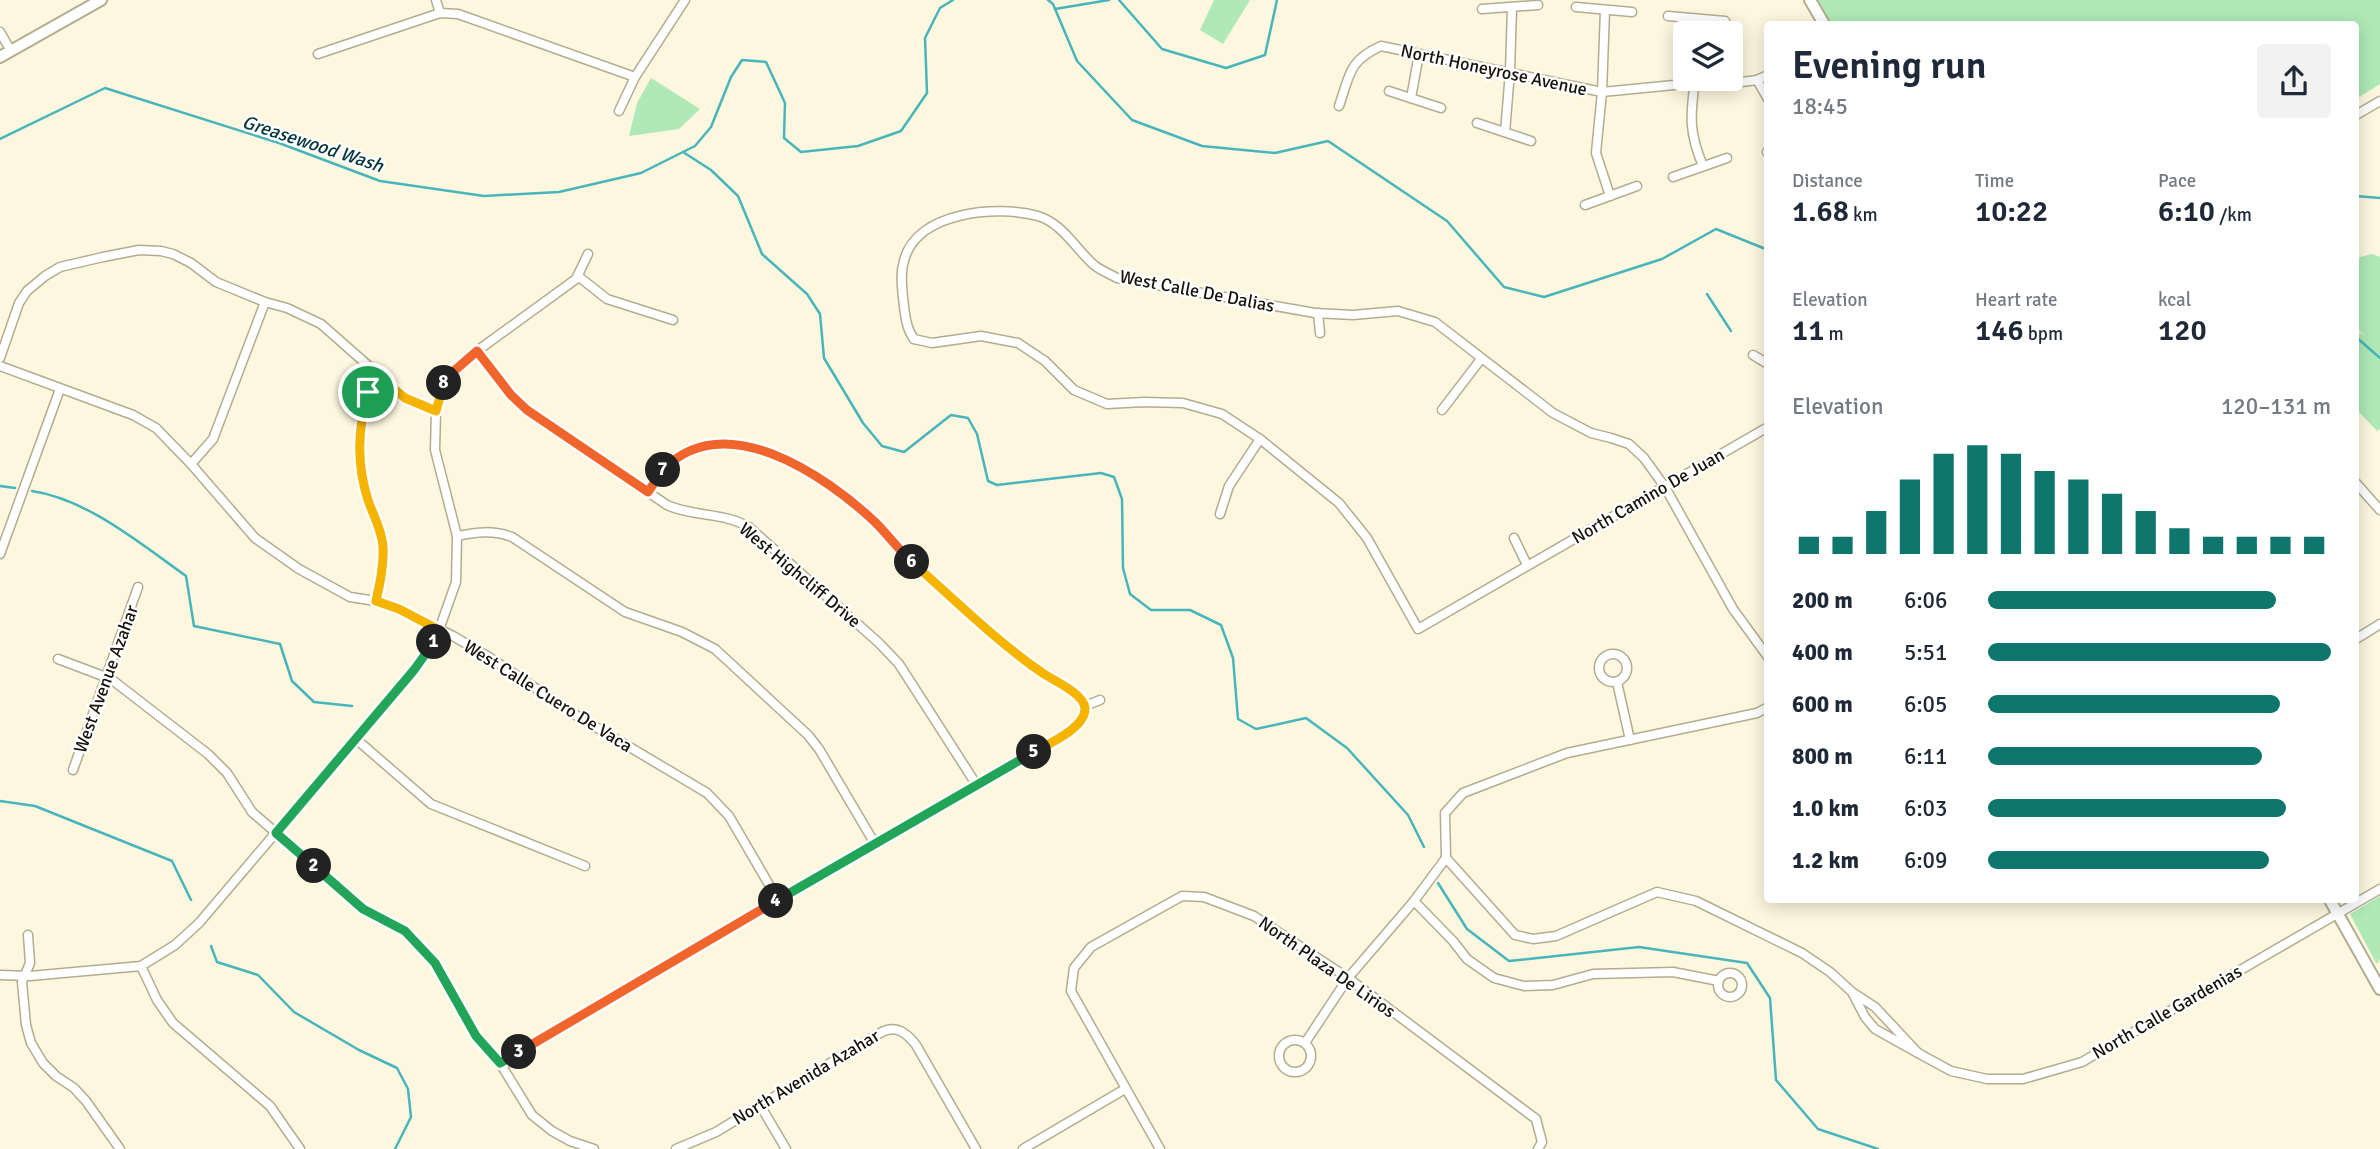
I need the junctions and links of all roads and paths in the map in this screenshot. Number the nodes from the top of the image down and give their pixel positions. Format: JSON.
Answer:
{"nodes":[{"id":1,"x":101,"y":0,"type":"edge"},
{"id":2,"x":436,"y":0,"type":"edge"},
{"id":3,"x":685,"y":0,"type":"edge"},
{"id":4,"x":1810,"y":0,"type":"edge"},
{"id":5,"x":1538,"y":5,"type":"dead end"},
{"id":6,"x":1512,"y":7,"type":"junction"},
{"id":7,"x":1576,"y":7,"type":"dead end"},
{"id":8,"x":1482,"y":9,"type":"dead end"},
{"id":9,"x":1605,"y":10,"type":"junction"},
{"id":10,"x":1632,"y":12,"type":"dead end"},
{"id":11,"x":440,"y":13,"type":"junction"},
{"id":12,"x":1668,"y":16,"type":"dead end"},
{"id":13,"x":1699,"y":19,"type":"joint"},
{"id":14,"x":1725,"y":21,"type":"dead end"},
{"id":15,"x":1822,"y":21,"type":"edge"},
{"id":16,"x":0,"y":32,"type":"edge"},
{"id":17,"x":11,"y":51,"type":"junction"},
{"id":18,"x":318,"y":54,"type":"dead end"},
{"id":19,"x":1419,"y":54,"type":"junction"},
{"id":20,"x":0,"y":57,"type":"edge"},
{"id":21,"x":1510,"y":72,"type":"junction"},
{"id":22,"x":635,"y":77,"type":"junction"},
{"id":23,"x":1764,"y":77,"type":"edge"},
{"id":24,"x":1757,"y":80,"type":"junction"},
{"id":25,"x":1743,"y":82,"type":"edge"},
{"id":26,"x":1673,"y":84,"type":"edge"},
{"id":27,"x":1389,"y":91,"type":"dead end"},
{"id":28,"x":1693,"y":91,"type":"edge"},
{"id":29,"x":1602,"y":92,"type":"junction"},
{"id":30,"x":1764,"y":92,"type":"edge"},
{"id":31,"x":1411,"y":98,"type":"junction"},
{"id":32,"x":2380,"y":101,"type":"edge"},
{"id":33,"x":1339,"y":106,"type":"dead end"},
{"id":34,"x":1441,"y":108,"type":"dead end"},
{"id":35,"x":619,"y":111,"type":"dead end"},
{"id":36,"x":2359,"y":113,"type":"edge"},
{"id":37,"x":1477,"y":123,"type":"dead end"},
{"id":38,"x":1505,"y":132,"type":"junction"},
{"id":39,"x":1531,"y":141,"type":"dead end"},
{"id":40,"x":1727,"y":158,"type":"dead end"},
{"id":41,"x":1703,"y":166,"type":"junction"},
{"id":42,"x":1673,"y":177,"type":"dead end"},
{"id":43,"x":1637,"y":186,"type":"dead end"},
{"id":44,"x":1610,"y":196,"type":"junction"},
{"id":45,"x":1585,"y":205,"type":"dead end"},
{"id":46,"x":588,"y":254,"type":"dead end"},
{"id":47,"x":578,"y":276,"type":"junction"},
{"id":48,"x":265,"y":302,"type":"junction"},
{"id":49,"x":1318,"y":313,"type":"junction"},
{"id":50,"x":673,"y":320,"type":"dead end"},
{"id":51,"x":1320,"y":333,"type":"dead end"},
{"id":52,"x":477,"y":351,"type":"junction"},
{"id":53,"x":1753,"y":355,"type":"dead end"},
{"id":54,"x":0,"y":358,"type":"edge"},
{"id":55,"x":1481,"y":359,"type":"junction"},
{"id":56,"x":1764,"y":362,"type":"edge"},
{"id":57,"x":0,"y":366,"type":"edge"},
{"id":58,"x":376,"y":374,"type":"junction"},
{"id":59,"x":60,"y":389,"type":"junction"},
{"id":60,"x":1441,"y":410,"type":"dead end"},
{"id":61,"x":436,"y":411,"type":"junction"},
{"id":62,"x":1764,"y":429,"type":"edge"},
{"id":63,"x":1260,"y":439,"type":"junction"},
{"id":64,"x":191,"y":464,"type":"junction"},
{"id":65,"x":1665,"y":486,"type":"junction"},
{"id":66,"x":2359,"y":486,"type":"edge"},
{"id":67,"x":648,"y":492,"type":"junction"},
{"id":68,"x":2380,"y":510,"type":"edge"},
{"id":69,"x":1220,"y":514,"type":"dead end"},
{"id":70,"x":457,"y":536,"type":"junction"},
{"id":71,"x":1514,"y":538,"type":"dead end"},
{"id":72,"x":0,"y":554,"type":"edge"},
{"id":73,"x":1527,"y":565,"type":"junction"},
{"id":74,"x":138,"y":587,"type":"dead end"},
{"id":75,"x":376,"y":601,"type":"junction"},
{"id":76,"x":2380,"y":624,"type":"edge"},
{"id":77,"x":439,"y":630,"type":"junction"},
{"id":78,"x":2359,"y":637,"type":"edge"},
{"id":79,"x":1764,"y":652,"type":"edge"},
{"id":80,"x":58,"y":659,"type":"dead end"},
{"id":81,"x":107,"y":678,"type":"junction"},
{"id":82,"x":1617,"y":682,"type":"dead end"},
{"id":83,"x":1100,"y":700,"type":"dead end"},
{"id":84,"x":1085,"y":706,"type":"junction"},
{"id":85,"x":1764,"y":710,"type":"edge"},
{"id":86,"x":356,"y":739,"type":"junction"},
{"id":87,"x":1630,"y":740,"type":"junction"},
{"id":88,"x":73,"y":770,"type":"dead end"},
{"id":89,"x":976,"y":784,"type":"junction"},
{"id":90,"x":276,"y":833,"type":"junction"},
{"id":91,"x":875,"y":844,"type":"junction"},
{"id":92,"x":1446,"y":858,"type":"junction"},
{"id":93,"x":585,"y":866,"type":"dead end"},
{"id":94,"x":2380,"y":889,"type":"edge"},
{"id":95,"x":778,"y":900,"type":"junction"},
{"id":96,"x":1415,"y":901,"type":"junction"},
{"id":97,"x":2359,"y":902,"type":"edge"},
{"id":98,"x":2332,"y":903,"type":"edge"},
{"id":99,"x":2356,"y":903,"type":"edge"},
{"id":100,"x":2338,"y":914,"type":"junction"},
{"id":101,"x":28,"y":936,"type":"dead end"},
{"id":102,"x":141,"y":966,"type":"junction"},
{"id":103,"x":0,"y":975,"type":"edge"},
{"id":104,"x":25,"y":976,"type":"junction"},
{"id":105,"x":1348,"y":978,"type":"junction"},
{"id":106,"x":1719,"y":981,"type":"dead end"},
{"id":107,"x":2380,"y":989,"type":"edge"},
{"id":108,"x":1852,"y":992,"type":"junction"},
{"id":109,"x":1305,"y":1043,"type":"junction"},
{"id":110,"x":1918,"y":1053,"type":"junction"},
{"id":111,"x":500,"y":1063,"type":"junction"},
{"id":112,"x":1125,"y":1089,"type":"junction"},
{"id":113,"x":760,"y":1105,"type":"junction"},
{"id":114,"x":120,"y":1149,"type":"edge"},
{"id":115,"x":300,"y":1149,"type":"edge"},
{"id":116,"x":594,"y":1149,"type":"edge"},
{"id":117,"x":676,"y":1149,"type":"edge"},
{"id":118,"x":786,"y":1149,"type":"edge"},
{"id":119,"x":976,"y":1149,"type":"edge"},
{"id":120,"x":1023,"y":1149,"type":"edge"},
{"id":121,"x":1160,"y":1149,"type":"edge"},
{"id":122,"x":1538,"y":1149,"type":"edge"}],
"edges":[{"from":1,"to":17,"type":"main road"},
{"from":2,"to":11,"type":"street"},
{"from":3,"to":22,"type":"street"},
{"from":4,"to":15,"type":"main road"},
{"from":5,"to":6,"type":"street"},
{"from":6,"to":8,"type":"street"},
{"from":6,"to":21,"type":"street"},
{"from":7,"to":9,"type":"street"},
{"from":9,"to":10,"type":"street"},
{"from":9,"to":29,"type":"street"},
{"from":11,"to":18,"type":"street"},
{"from":11,"to":22,"type":"street"},
{"from":12,"to":13,"type":"street"},
{"from":13,"to":14,"type":"street"},
{"from":16,"to":17,"type":"street"},
{"from":17,"to":20,"type":"main road"},
{"from":19,"to":21,"type":"street","name":"North Honeyrose Avenue"},
{"from":19,"to":31,"type":"street"},
{"from":19,"to":33,"type":"street","name":"North Honeyrose Avenue"},
{"from":21,"to":29,"type":"street","name":"North Honeyrose Avenue"},
{"from":21,"to":38,"type":"street"},
{"from":22,"to":35,"type":"street"},
{"from":23,"to":24,"type":"street","name":"North Honeyrose Avenue"},
{"from":24,"to":25,"type":"street","name":"North Honeyrose Avenue"},
{"from":24,"to":30,"type":"street"},
{"from":26,"to":29,"type":"street","name":"North Honeyrose Avenue"},
{"from":27,"to":31,"type":"street"},
{"from":28,"to":41,"type":"street"},
{"from":29,"to":44,"type":"street"},
{"from":31,"to":34,"type":"street"},
{"from":32,"to":36,"type":"street"},
{"from":37,"to":38,"type":"street"},
{"from":38,"to":39,"type":"street"},
{"from":40,"to":41,"type":"street"},
{"from":41,"to":42,"type":"street"},
{"from":43,"to":44,"type":"street"},
{"from":44,"to":45,"type":"street"},
{"from":46,"to":47,"type":"street"},
{"from":47,"to":50,"type":"street"},
{"from":47,"to":52,"type":"street"},
{"from":48,"to":54,"type":"street"},
{"from":48,"to":58,"type":"street"},
{"from":48,"to":64,"type":"street"},
{"from":49,"to":51,"type":"street"},
{"from":49,"to":55,"type":"street","name":"West Calle De Dalias"},
{"from":49,"to":63,"type":"street","name":"West Calle De Dalias"},
{"from":52,"to":61,"type":"street"},
{"from":52,"to":67,"type":"street","name":"West Highcliff Drive"},
{"from":53,"to":56,"type":"street"},
{"from":55,"to":60,"type":"street"},
{"from":55,"to":65,"type":"street","name":"West Calle De Dalias"},
{"from":57,"to":59,"type":"street","name":"West Calle Cuero De Vaca"},
{"from":58,"to":61,"type":"street"},
{"from":58,"to":75,"type":"street"},
{"from":59,"to":64,"type":"street","name":"West Calle Cuero De Vaca"},
{"from":59,"to":72,"type":"street"},
{"from":61,"to":70,"type":"street"},
{"from":62,"to":65,"type":"street","name":"North Camino De Juan"},
{"from":63,"to":69,"type":"street"},
{"from":63,"to":73,"type":"street","name":"North Camino De Juan"},
{"from":64,"to":75,"type":"street","name":"West Calle Cuero De Vaca"},
{"from":65,"to":73,"type":"street","name":"North Camino De Juan"},
{"from":65,"to":79,"type":"street"},
{"from":66,"to":68,"type":"street"},
{"from":67,"to":84,"type":"street"},
{"from":67,"to":89,"type":"street","name":"West Highcliff Drive"},
{"from":70,"to":77,"type":"street"},
{"from":70,"to":91,"type":"street"},
{"from":71,"to":73,"type":"street"},
{"from":74,"to":81,"type":"street","name":"West Avenue Azahar"},
{"from":75,"to":77,"type":"street","name":"West Calle Cuero De Vaca"},
{"from":76,"to":78,"type":"street"},
{"from":77,"to":86,"type":"street"},
{"from":77,"to":95,"type":"street","name":"West Calle Cuero De Vaca"},
{"from":80,"to":81,"type":"street"},
{"from":81,"to":88,"type":"street","name":"West Avenue Azahar"},
{"from":81,"to":90,"type":"street"},
{"from":82,"to":87,"type":"street"},
{"from":83,"to":84,"type":"street"},
{"from":84,"to":89,"type":"street"},
{"from":85,"to":87,"type":"street"},
{"from":86,"to":90,"type":"street"},
{"from":86,"to":93,"type":"street"},
{"from":87,"to":92,"type":"street"},
{"from":89,"to":91,"type":"street"},
{"from":90,"to":102,"type":"street"},
{"from":90,"to":111,"type":"street"},
{"from":91,"to":95,"type":"street"},
{"from":92,"to":96,"type":"street"},
{"from":92,"to":108,"type":"street"},
{"from":94,"to":97,"type":"street","name":"North Calle Gardenias"},
{"from":95,"to":111,"type":"street"},
{"from":96,"to":105,"type":"street"},
{"from":96,"to":106,"type":"street"},
{"from":98,"to":100,"type":"main road"},
{"from":99,"to":100,"type":"street","name":"North Calle Gardenias"},
{"from":100,"to":107,"type":"main road"},
{"from":100,"to":110,"type":"street","name":"North Calle Gardenias"},
{"from":101,"to":104,"type":"street"},
{"from":102,"to":104,"type":"street"},
{"from":102,"to":115,"type":"street"},
{"from":103,"to":104,"type":"street"},
{"from":104,"to":114,"type":"street"},
{"from":105,"to":109,"type":"street"},
{"from":105,"to":112,"type":"street","name":"North Plaza De Lirios"},
{"from":105,"to":122,"type":"street","name":"North Plaza De Lirios"},
{"from":108,"to":110,"type":"street"},
{"from":108,"to":110,"type":"street","name":"North Calle Gardenias"},
{"from":109,"to":109,"type":"street"},
{"from":111,"to":116,"type":"street"},
{"from":112,"to":120,"type":"street"},
{"from":112,"to":121,"type":"street","name":"North Plaza De Lirios"},
{"from":113,"to":117,"type":"street","name":"North Avenida Azahar"},
{"from":113,"to":118,"type":"street"},
{"from":113,"to":119,"type":"street","name":"North Avenida Azahar"}]}
